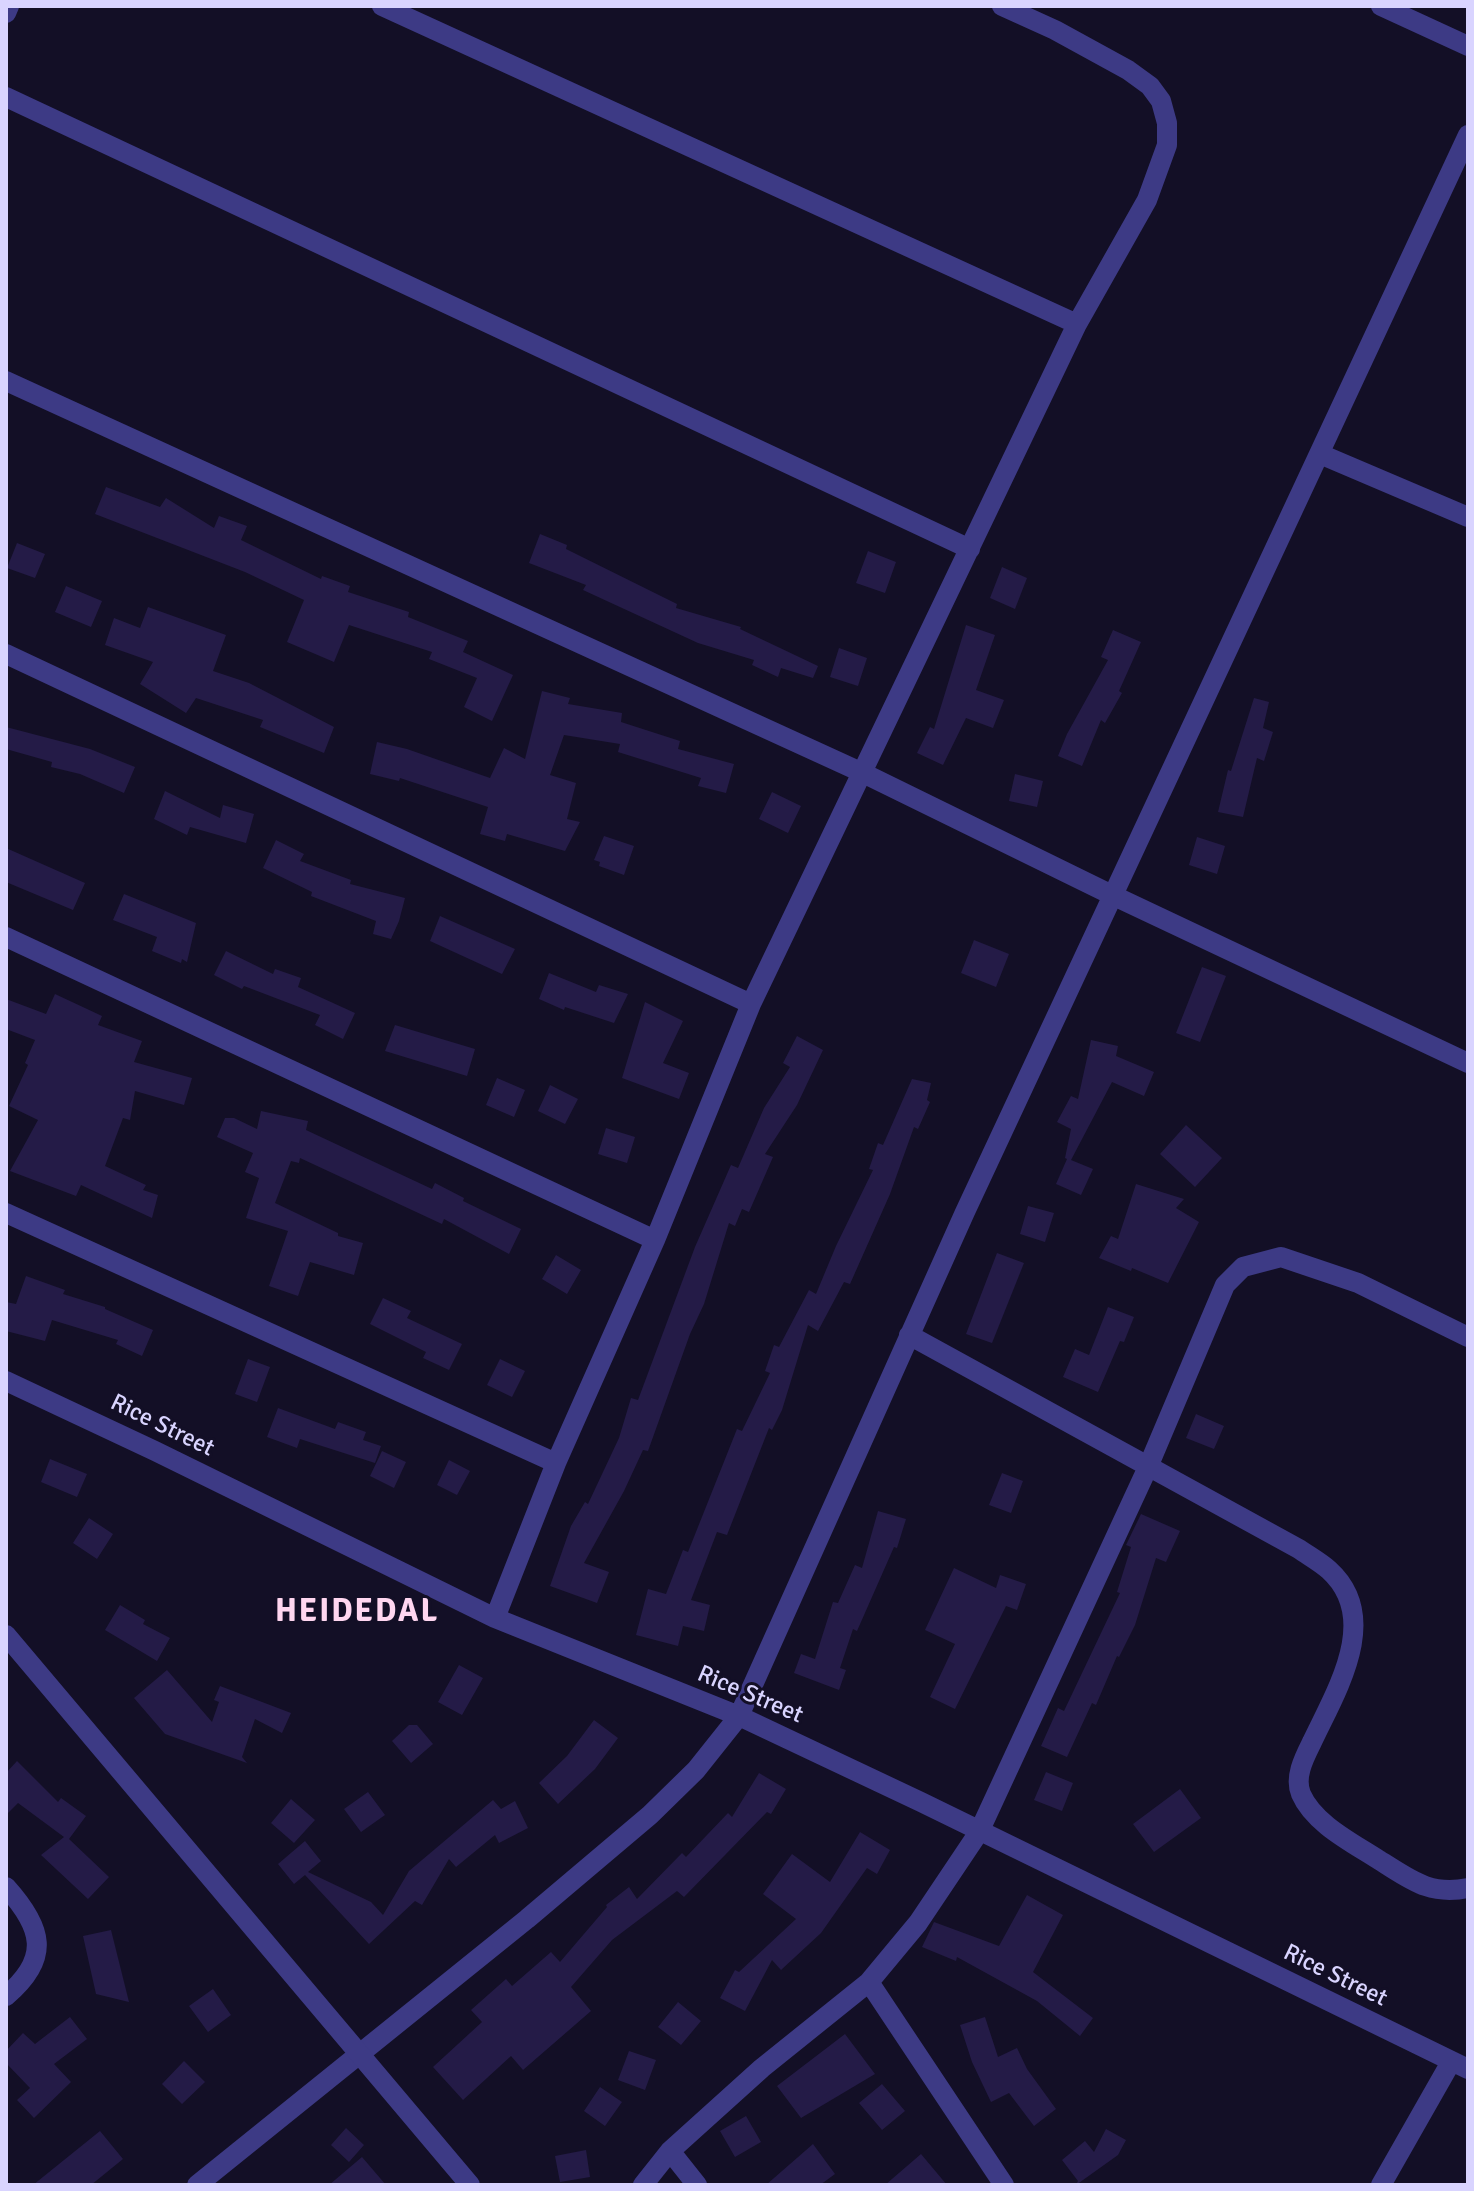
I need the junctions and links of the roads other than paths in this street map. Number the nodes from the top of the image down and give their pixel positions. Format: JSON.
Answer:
{"nodes":[{"id":1,"x":9,"y":6,"type":"edge"},
{"id":2,"x":382,"y":6,"type":"edge"},
{"id":3,"x":1002,"y":6,"type":"edge"},
{"id":4,"x":1381,"y":6,"type":"edge"},
{"id":5,"x":6,"y":13,"type":"edge"},
{"id":6,"x":1468,"y":46,"type":"edge"},
{"id":7,"x":6,"y":97,"type":"edge"},
{"id":8,"x":1468,"y":135,"type":"edge"},
{"id":9,"x":1077,"y":324,"type":"junction"},
{"id":10,"x":6,"y":381,"type":"edge"},
{"id":11,"x":1320,"y":454,"type":"junction"},
{"id":12,"x":1468,"y":517,"type":"edge"},
{"id":13,"x":970,"y":549,"type":"junction"},
{"id":14,"x":6,"y":654,"type":"edge"},
{"id":15,"x":863,"y":773,"type":"junction"},
{"id":16,"x":1112,"y":895,"type":"junction"},
{"id":17,"x":6,"y":937,"type":"edge"},
{"id":18,"x":751,"y":1004,"type":"junction"},
{"id":19,"x":1468,"y":1063,"type":"edge"},
{"id":20,"x":6,"y":1213,"type":"edge"},
{"id":21,"x":655,"y":1240,"type":"junction"},
{"id":22,"x":909,"y":1335,"type":"junction"},
{"id":23,"x":1468,"y":1337,"type":"edge"},
{"id":24,"x":6,"y":1381,"type":"edge"},
{"id":25,"x":556,"y":1463,"type":"junction"},
{"id":26,"x":1148,"y":1467,"type":"junction"},
{"id":27,"x":495,"y":1618,"type":"junction"},
{"id":28,"x":6,"y":1635,"type":"edge"},
{"id":29,"x":739,"y":1716,"type":"junction"},
{"id":30,"x":979,"y":1832,"type":"junction"},
{"id":31,"x":6,"y":1887,"type":"edge"},
{"id":32,"x":1468,"y":1888,"type":"edge"},
{"id":33,"x":869,"y":1982,"type":"junction"},
{"id":34,"x":6,"y":1996,"type":"edge"},
{"id":35,"x":360,"y":2054,"type":"junction"},
{"id":36,"x":1460,"y":2065,"type":"edge"},
{"id":37,"x":670,"y":2151,"type":"junction"},
{"id":38,"x":197,"y":2185,"type":"edge"},
{"id":39,"x":470,"y":2185,"type":"edge"},
{"id":40,"x":643,"y":2185,"type":"edge"},
{"id":41,"x":697,"y":2185,"type":"edge"},
{"id":42,"x":1004,"y":2185,"type":"edge"},
{"id":43,"x":1381,"y":2185,"type":"edge"}],
"edges":[{"from":1,"to":5,"type":"street"},
{"from":2,"to":9,"type":"street"},
{"from":3,"to":9,"type":"street"},
{"from":4,"to":6,"type":"street"},
{"from":7,"to":13,"type":"street"},
{"from":8,"to":11,"type":"street"},
{"from":9,"to":13,"type":"street"},
{"from":10,"to":15,"type":"street"},
{"from":11,"to":12,"type":"street"},
{"from":11,"to":16,"type":"street"},
{"from":13,"to":15,"type":"street"},
{"from":14,"to":18,"type":"street"},
{"from":15,"to":16,"type":"street"},
{"from":15,"to":18,"type":"street"},
{"from":16,"to":19,"type":"street"},
{"from":16,"to":22,"type":"street"},
{"from":17,"to":21,"type":"street"},
{"from":18,"to":21,"type":"street"},
{"from":20,"to":25,"type":"street"},
{"from":21,"to":25,"type":"street"},
{"from":22,"to":26,"type":"street"},
{"from":22,"to":29,"type":"street"},
{"from":23,"to":26,"type":"street"},
{"from":24,"to":27,"type":"street","name":"Rice Street"},
{"from":25,"to":27,"type":"street"},
{"from":26,"to":30,"type":"street"},
{"from":26,"to":32,"type":"street"},
{"from":27,"to":29,"type":"street","name":"Rice Street"},
{"from":28,"to":35,"type":"street"},
{"from":29,"to":30,"type":"street","name":"Rice Street"},
{"from":29,"to":35,"type":"street"},
{"from":30,"to":33,"type":"street"},
{"from":30,"to":36,"type":"street","name":"Rice Street"},
{"from":31,"to":34,"type":"street"},
{"from":33,"to":37,"type":"street"},
{"from":33,"to":42,"type":"street"},
{"from":35,"to":38,"type":"street"},
{"from":35,"to":39,"type":"street"},
{"from":36,"to":43,"type":"street"},
{"from":37,"to":40,"type":"street"},
{"from":37,"to":41,"type":"street"}]}
